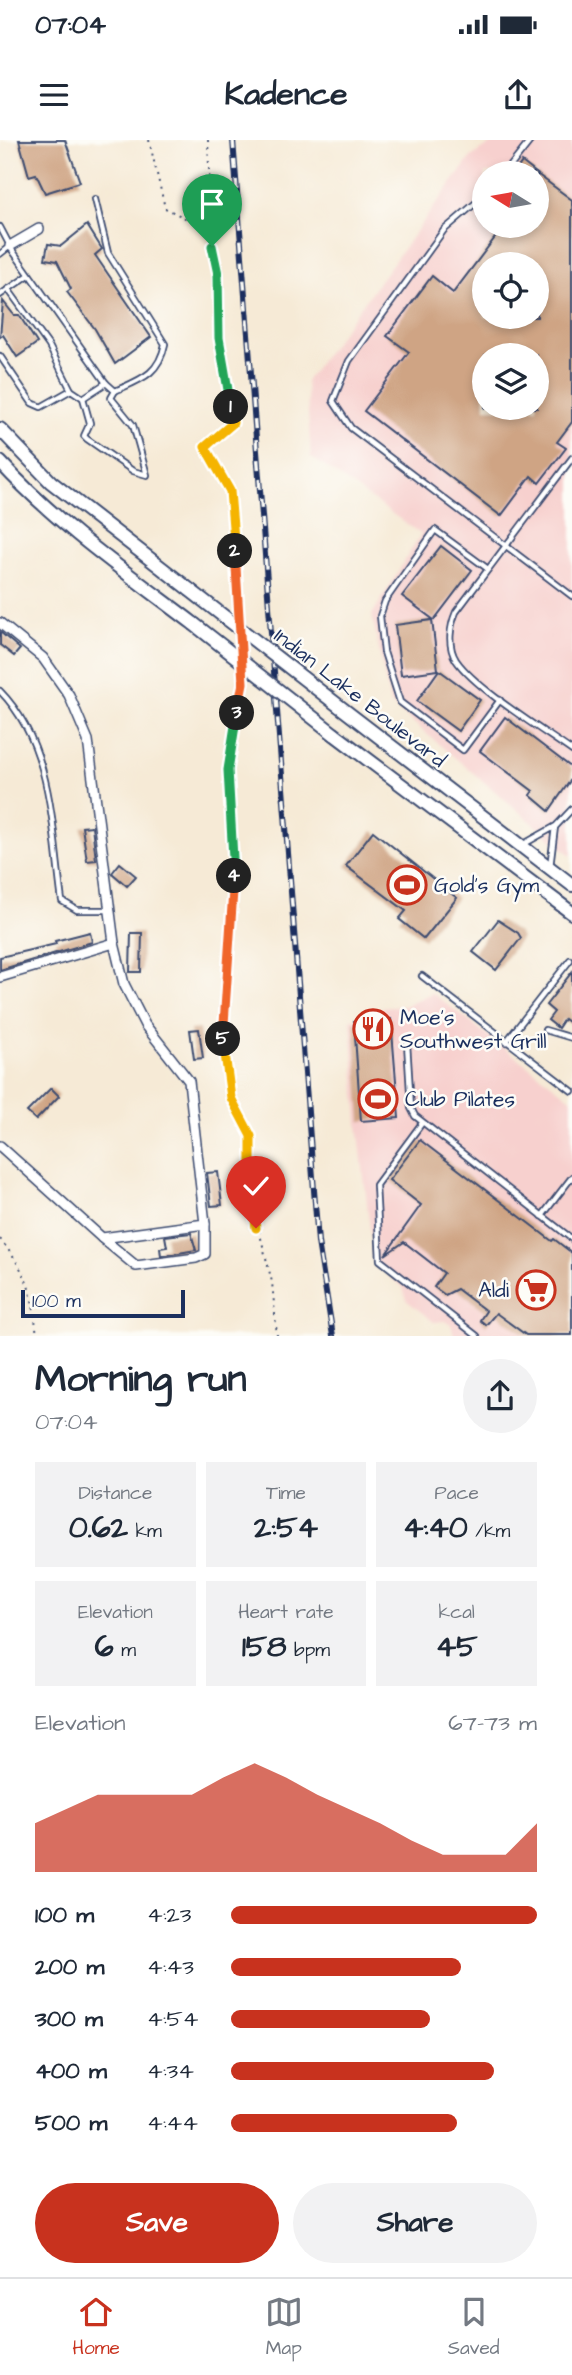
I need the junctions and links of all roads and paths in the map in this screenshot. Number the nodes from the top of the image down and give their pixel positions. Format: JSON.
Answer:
{"nodes":[{"id":1,"x":149,"y":140,"type":"edge"},
{"id":2,"x":208,"y":140,"type":"edge"},
{"id":3,"x":531,"y":140,"type":"edge"},
{"id":4,"x":514,"y":161,"type":"edge"},
{"id":5,"x":95,"y":199,"type":"dead end"},
{"id":6,"x":472,"y":206,"type":"edge"},
{"id":7,"x":212,"y":216,"type":"junction"},
{"id":8,"x":0,"y":227,"type":"edge"},
{"id":9,"x":39,"y":229,"type":"dead end"},
{"id":10,"x":10,"y":246,"type":"junction"},
{"id":11,"x":0,"y":254,"type":"edge"},
{"id":12,"x":30,"y":275,"type":"junction"},
{"id":13,"x":8,"y":289,"type":"junction"},
{"id":14,"x":0,"y":295,"type":"edge"},
{"id":15,"x":0,"y":355,"type":"edge"},
{"id":16,"x":106,"y":383,"type":"junction"},
{"id":17,"x":71,"y":390,"type":"junction"},
{"id":18,"x":116,"y":391,"type":"junction"},
{"id":19,"x":83,"y":398,"type":"junction"},
{"id":20,"x":0,"y":429,"type":"edge"},
{"id":21,"x":572,"y":458,"type":"edge"},
{"id":22,"x":0,"y":462,"type":"edge"},
{"id":23,"x":506,"y":545,"type":"junction"},
{"id":24,"x":488,"y":569,"type":"junction"},
{"id":25,"x":572,"y":596,"type":"edge"},
{"id":26,"x":239,"y":617,"type":"dead end"},
{"id":27,"x":0,"y":623,"type":"edge"},
{"id":28,"x":243,"y":670,"type":"dead end"},
{"id":29,"x":0,"y":691,"type":"edge"},
{"id":30,"x":500,"y":700,"type":"junction"},
{"id":31,"x":572,"y":751,"type":"edge"},
{"id":32,"x":572,"y":809,"type":"edge"},
{"id":33,"x":556,"y":826,"type":"junction"},
{"id":34,"x":520,"y":846,"type":"junction"},
{"id":35,"x":550,"y":868,"type":"junction"},
{"id":36,"x":572,"y":885,"type":"edge"},
{"id":37,"x":110,"y":910,"type":"junction"},
{"id":38,"x":572,"y":913,"type":"edge"},
{"id":39,"x":114,"y":943,"type":"junction"},
{"id":40,"x":570,"y":960,"type":"dead end"},
{"id":41,"x":422,"y":975,"type":"dead end"},
{"id":42,"x":0,"y":977,"type":"edge"},
{"id":43,"x":545,"y":1030,"type":"dead end"},
{"id":44,"x":572,"y":1038,"type":"edge"},
{"id":45,"x":506,"y":1042,"type":"junction"},
{"id":46,"x":407,"y":1043,"type":"dead end"},
{"id":47,"x":572,"y":1091,"type":"edge"},
{"id":48,"x":422,"y":1123,"type":"junction"},
{"id":49,"x":0,"y":1146,"type":"edge"},
{"id":50,"x":572,"y":1177,"type":"edge"},
{"id":51,"x":542,"y":1216,"type":"junction"},
{"id":52,"x":205,"y":1224,"type":"junction"},
{"id":53,"x":102,"y":1238,"type":"junction"},
{"id":54,"x":0,"y":1239,"type":"edge"},
{"id":55,"x":572,"y":1239,"type":"edge"},
{"id":56,"x":37,"y":1335,"type":"edge"},
{"id":57,"x":277,"y":1335,"type":"edge"},
{"id":58,"x":477,"y":1335,"type":"edge"}],
"edges":[{"from":1,"to":7,"type":"path"},
{"from":2,"to":7,"type":"path"},
{"from":3,"to":4,"type":"lane"},
{"from":5,"to":18,"type":"lane"},
{"from":6,"to":23,"type":"lane"},
{"from":7,"to":26,"type":"path"},
{"from":8,"to":10,"type":"lane"},
{"from":9,"to":10,"type":"street"},
{"from":10,"to":11,"type":"lane"},
{"from":10,"to":12,"type":"lane"},
{"from":12,"to":13,"type":"lane"},
{"from":12,"to":16,"type":"lane"},
{"from":13,"to":14,"type":"lane"},
{"from":13,"to":17,"type":"lane"},
{"from":15,"to":17,"type":"lane"},
{"from":16,"to":18,"type":"lane"},
{"from":16,"to":19,"type":"lane"},
{"from":17,"to":19,"type":"lane"},
{"from":18,"to":19,"type":"lane"},
{"from":20,"to":34,"type":"main road","name":"Indian Lake Boulevard","bridge":true},
{"from":21,"to":23,"type":"lane"},
{"from":22,"to":38,"type":"main road","name":"Indian Lake Boulevard","bridge":true},
{"from":23,"to":24,"type":"lane"},
{"from":23,"to":25,"type":"lane"},
{"from":24,"to":30,"type":"lane"},
{"from":24,"to":30,"type":"lane"},
{"from":27,"to":37,"type":"street"},
{"from":28,"to":57,"type":"path"},
{"from":29,"to":37,"type":"lane"},
{"from":30,"to":31,"type":"lane"},
{"from":32,"to":33,"type":"lane"},
{"from":33,"to":34,"type":"lane"},
{"from":33,"to":35,"type":"lane"},
{"from":34,"to":35,"type":"main road","name":"Indian Lake Boulevard"},
{"from":35,"to":36,"type":"main road","name":"Indian Lake Boulevard"},
{"from":37,"to":39,"type":"street"},
{"from":39,"to":42,"type":"street"},
{"from":39,"to":52,"type":"street"},
{"from":40,"to":45,"type":"lane"},
{"from":41,"to":45,"type":"lane"},
{"from":43,"to":44,"type":"lane"},
{"from":45,"to":47,"type":"lane"},
{"from":46,"to":48,"type":"lane"},
{"from":48,"to":51,"type":"lane"},
{"from":48,"to":58,"type":"lane"},
{"from":49,"to":53,"type":"street"},
{"from":50,"to":51,"type":"lane"},
{"from":51,"to":55,"type":"lane"},
{"from":52,"to":53,"type":"street"},
{"from":52,"to":53,"type":"street"},
{"from":54,"to":56,"type":"path"}]}
